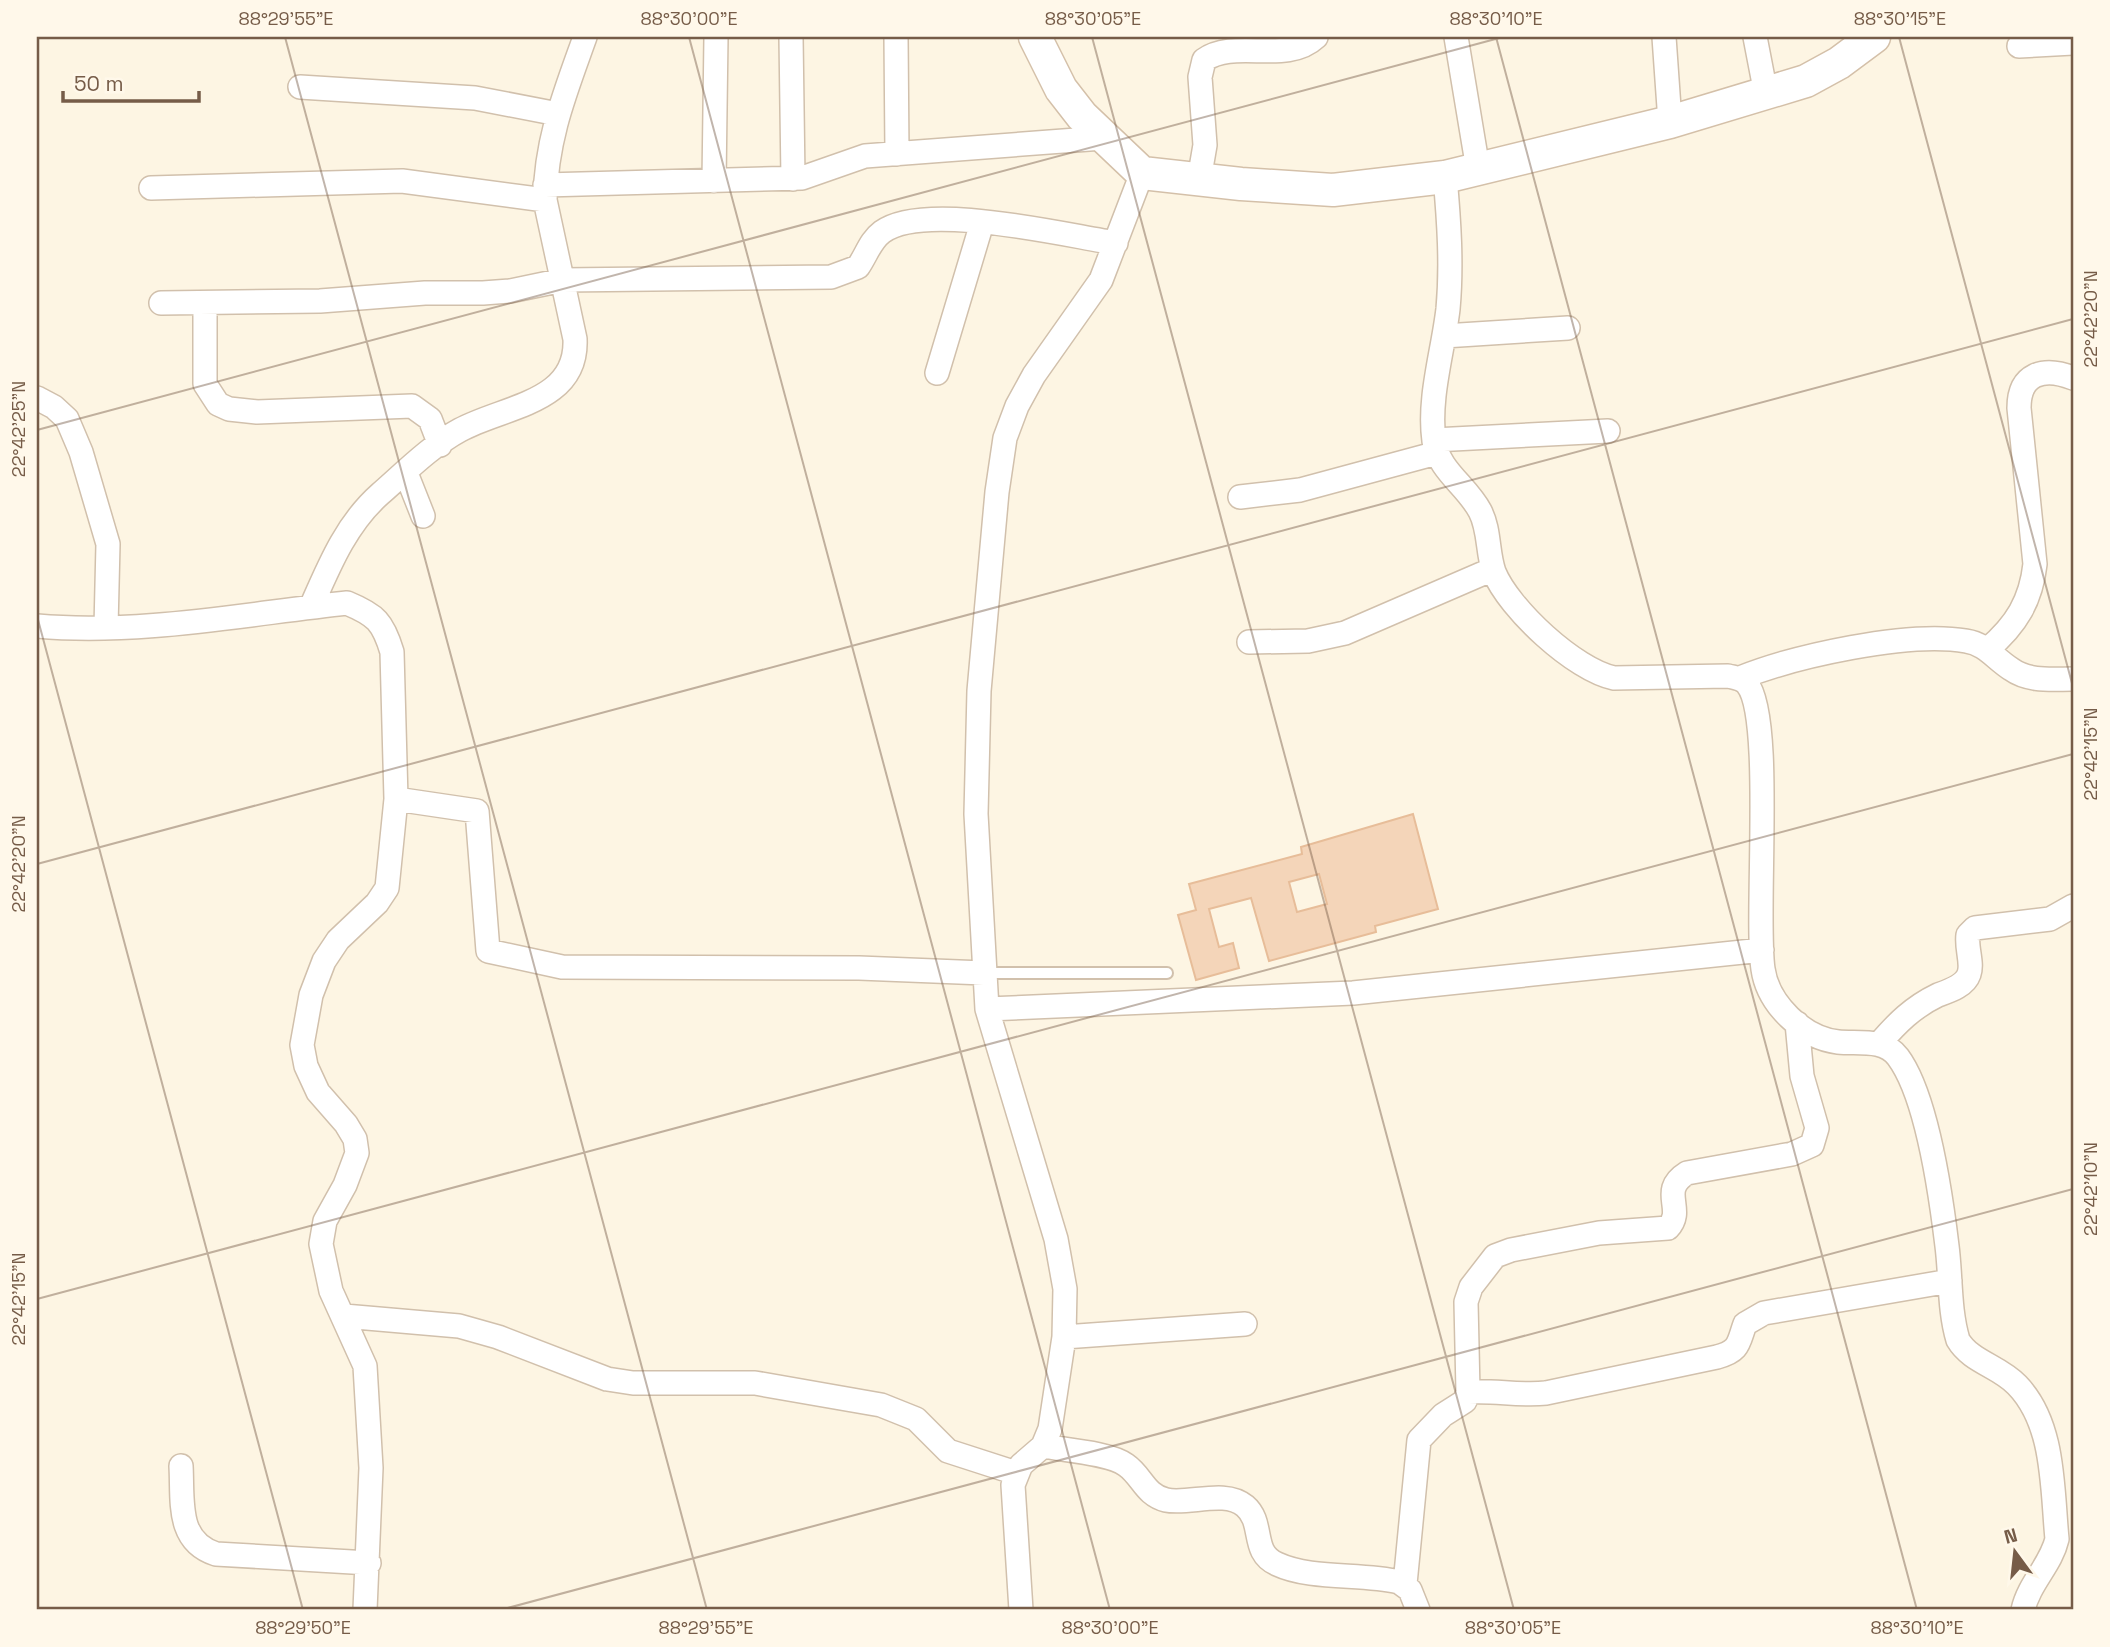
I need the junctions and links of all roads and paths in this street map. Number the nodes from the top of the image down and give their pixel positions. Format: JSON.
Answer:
{"nodes":[{"id":1,"x":585,"y":37,"type":"edge"},
{"id":2,"x":716,"y":37,"type":"edge"},
{"id":3,"x":791,"y":37,"type":"edge"},
{"id":4,"x":896,"y":37,"type":"edge"},
{"id":5,"x":1035,"y":37,"type":"edge"},
{"id":6,"x":1316,"y":37,"type":"edge"},
{"id":7,"x":1455,"y":37,"type":"edge"},
{"id":8,"x":1664,"y":37,"type":"edge"},
{"id":9,"x":1755,"y":37,"type":"edge"},
{"id":10,"x":1874,"y":37,"type":"edge"},
{"id":11,"x":2073,"y":43,"type":"edge"},
{"id":12,"x":2019,"y":46,"type":"dead end"},
{"id":13,"x":300,"y":87,"type":"dead end"},
{"id":14,"x":1766,"y":94,"type":"junction"},
{"id":15,"x":558,"y":114,"type":"junction"},
{"id":16,"x":1670,"y":122,"type":"junction"},
{"id":17,"x":1103,"y":138,"type":"junction"},
{"id":18,"x":897,"y":153,"type":"junction"},
{"id":19,"x":1478,"y":169,"type":"junction"},
{"id":20,"x":1142,"y":173,"type":"junction"},
{"id":21,"x":1446,"y":177,"type":"junction"},
{"id":22,"x":793,"y":179,"type":"junction"},
{"id":23,"x":1199,"y":180,"type":"junction"},
{"id":24,"x":714,"y":181,"type":"junction"},
{"id":25,"x":151,"y":188,"type":"dead end"},
{"id":26,"x":545,"y":192,"type":"junction"},
{"id":27,"x":982,"y":223,"type":"junction"},
{"id":28,"x":1116,"y":243,"type":"junction"},
{"id":29,"x":563,"y":280,"type":"junction"},
{"id":30,"x":161,"y":303,"type":"dead end"},
{"id":31,"x":205,"y":303,"type":"junction"},
{"id":32,"x":1568,"y":328,"type":"dead end"},
{"id":33,"x":1444,"y":336,"type":"junction"},
{"id":34,"x":937,"y":373,"type":"dead end"},
{"id":35,"x":2073,"y":378,"type":"edge"},
{"id":36,"x":37,"y":398,"type":"edge"},
{"id":37,"x":1608,"y":431,"type":"dead end"},
{"id":38,"x":440,"y":445,"type":"junction"},
{"id":39,"x":1436,"y":446,"type":"junction"},
{"id":40,"x":406,"y":473,"type":"junction"},
{"id":41,"x":1240,"y":497,"type":"dead end"},
{"id":42,"x":424,"y":516,"type":"dead end"},
{"id":43,"x":1493,"y":569,"type":"junction"},
{"id":44,"x":312,"y":607,"type":"junction"},
{"id":45,"x":37,"y":626,"type":"edge"},
{"id":46,"x":106,"y":627,"type":"junction"},
{"id":47,"x":1249,"y":642,"type":"dead end"},
{"id":48,"x":1988,"y":649,"type":"junction"},
{"id":49,"x":1740,"y":678,"type":"junction"},
{"id":50,"x":2073,"y":679,"type":"edge"},
{"id":51,"x":396,"y":799,"type":"junction"},
{"id":52,"x":2073,"y":906,"type":"edge"},
{"id":53,"x":1762,"y":950,"type":"junction"},
{"id":54,"x":984,"y":973,"type":"junction"},
{"id":55,"x":1167,"y":973,"type":"dead end"},
{"id":56,"x":988,"y":1009,"type":"junction"},
{"id":57,"x":1797,"y":1023,"type":"junction"},
{"id":58,"x":1879,"y":1044,"type":"junction"},
{"id":59,"x":1950,"y":1281,"type":"junction"},
{"id":60,"x":344,"y":1316,"type":"junction"},
{"id":61,"x":1245,"y":1324,"type":"dead end"},
{"id":62,"x":1064,"y":1338,"type":"junction"},
{"id":63,"x":1468,"y":1392,"type":"junction"},
{"id":64,"x":1043,"y":1446,"type":"junction"},
{"id":65,"x":181,"y":1466,"type":"dead end"},
{"id":66,"x":1016,"y":1473,"type":"junction"},
{"id":67,"x":2064,"y":1555,"type":"edge"},
{"id":68,"x":369,"y":1563,"type":"junction"},
{"id":69,"x":1405,"y":1584,"type":"junction"},
{"id":70,"x":365,"y":1610,"type":"edge"},
{"id":71,"x":1021,"y":1610,"type":"edge"},
{"id":72,"x":1418,"y":1610,"type":"edge"},
{"id":73,"x":2024,"y":1610,"type":"edge"}],
"edges":[{"from":1,"to":15,"type":"street"},
{"from":2,"to":24,"type":"street"},
{"from":3,"to":22,"type":"street"},
{"from":4,"to":18,"type":"street"},
{"from":5,"to":17,"type":"street"},
{"from":6,"to":23,"type":"street"},
{"from":7,"to":19,"type":"street"},
{"from":8,"to":16,"type":"street"},
{"from":9,"to":14,"type":"street"},
{"from":10,"to":14,"type":"street"},
{"from":11,"to":12,"type":"street"},
{"from":13,"to":15,"type":"street"},
{"from":14,"to":16,"type":"street"},
{"from":15,"to":26,"type":"street"},
{"from":16,"to":19,"type":"street"},
{"from":17,"to":18,"type":"street"},
{"from":17,"to":20,"type":"street"},
{"from":18,"to":22,"type":"street"},
{"from":19,"to":21,"type":"street"},
{"from":20,"to":23,"type":"street"},
{"from":20,"to":28,"type":"street"},
{"from":21,"to":23,"type":"street"},
{"from":21,"to":33,"type":"street"},
{"from":22,"to":24,"type":"street"},
{"from":24,"to":26,"type":"street"},
{"from":25,"to":26,"type":"street"},
{"from":26,"to":29,"type":"street"},
{"from":27,"to":28,"type":"street"},
{"from":27,"to":29,"type":"street"},
{"from":27,"to":34,"type":"street"},
{"from":28,"to":54,"type":"street"},
{"from":29,"to":31,"type":"street"},
{"from":29,"to":38,"type":"street"},
{"from":30,"to":31,"type":"street"},
{"from":31,"to":38,"type":"street"},
{"from":32,"to":33,"type":"street"},
{"from":33,"to":39,"type":"street"},
{"from":35,"to":48,"type":"street"},
{"from":36,"to":46,"type":"street"},
{"from":37,"to":39,"type":"street"},
{"from":38,"to":40,"type":"street"},
{"from":39,"to":41,"type":"street"},
{"from":39,"to":43,"type":"street"},
{"from":40,"to":42,"type":"street"},
{"from":40,"to":44,"type":"street"},
{"from":43,"to":47,"type":"street"},
{"from":43,"to":49,"type":"street"},
{"from":44,"to":46,"type":"street"},
{"from":44,"to":51,"type":"street"},
{"from":45,"to":46,"type":"street"},
{"from":48,"to":49,"type":"street"},
{"from":48,"to":50,"type":"street"},
{"from":49,"to":53,"type":"street"},
{"from":51,"to":54,"type":"street"},
{"from":51,"to":60,"type":"street"},
{"from":52,"to":58,"type":"street"},
{"from":53,"to":56,"type":"street"},
{"from":53,"to":57,"type":"street"},
{"from":54,"to":55,"type":"lane"},
{"from":54,"to":56,"type":"street"},
{"from":56,"to":62,"type":"street"},
{"from":57,"to":58,"type":"street"},
{"from":57,"to":63,"type":"street"},
{"from":58,"to":59,"type":"street"},
{"from":59,"to":63,"type":"street"},
{"from":59,"to":67,"type":"street"},
{"from":60,"to":66,"type":"street"},
{"from":60,"to":68,"type":"street"},
{"from":61,"to":62,"type":"street"},
{"from":62,"to":64,"type":"street"},
{"from":63,"to":69,"type":"street"},
{"from":64,"to":66,"type":"street"},
{"from":64,"to":69,"type":"street"},
{"from":65,"to":68,"type":"street"},
{"from":66,"to":71,"type":"street"},
{"from":67,"to":73,"type":"street"},
{"from":68,"to":70,"type":"street"},
{"from":69,"to":72,"type":"street"}]}
